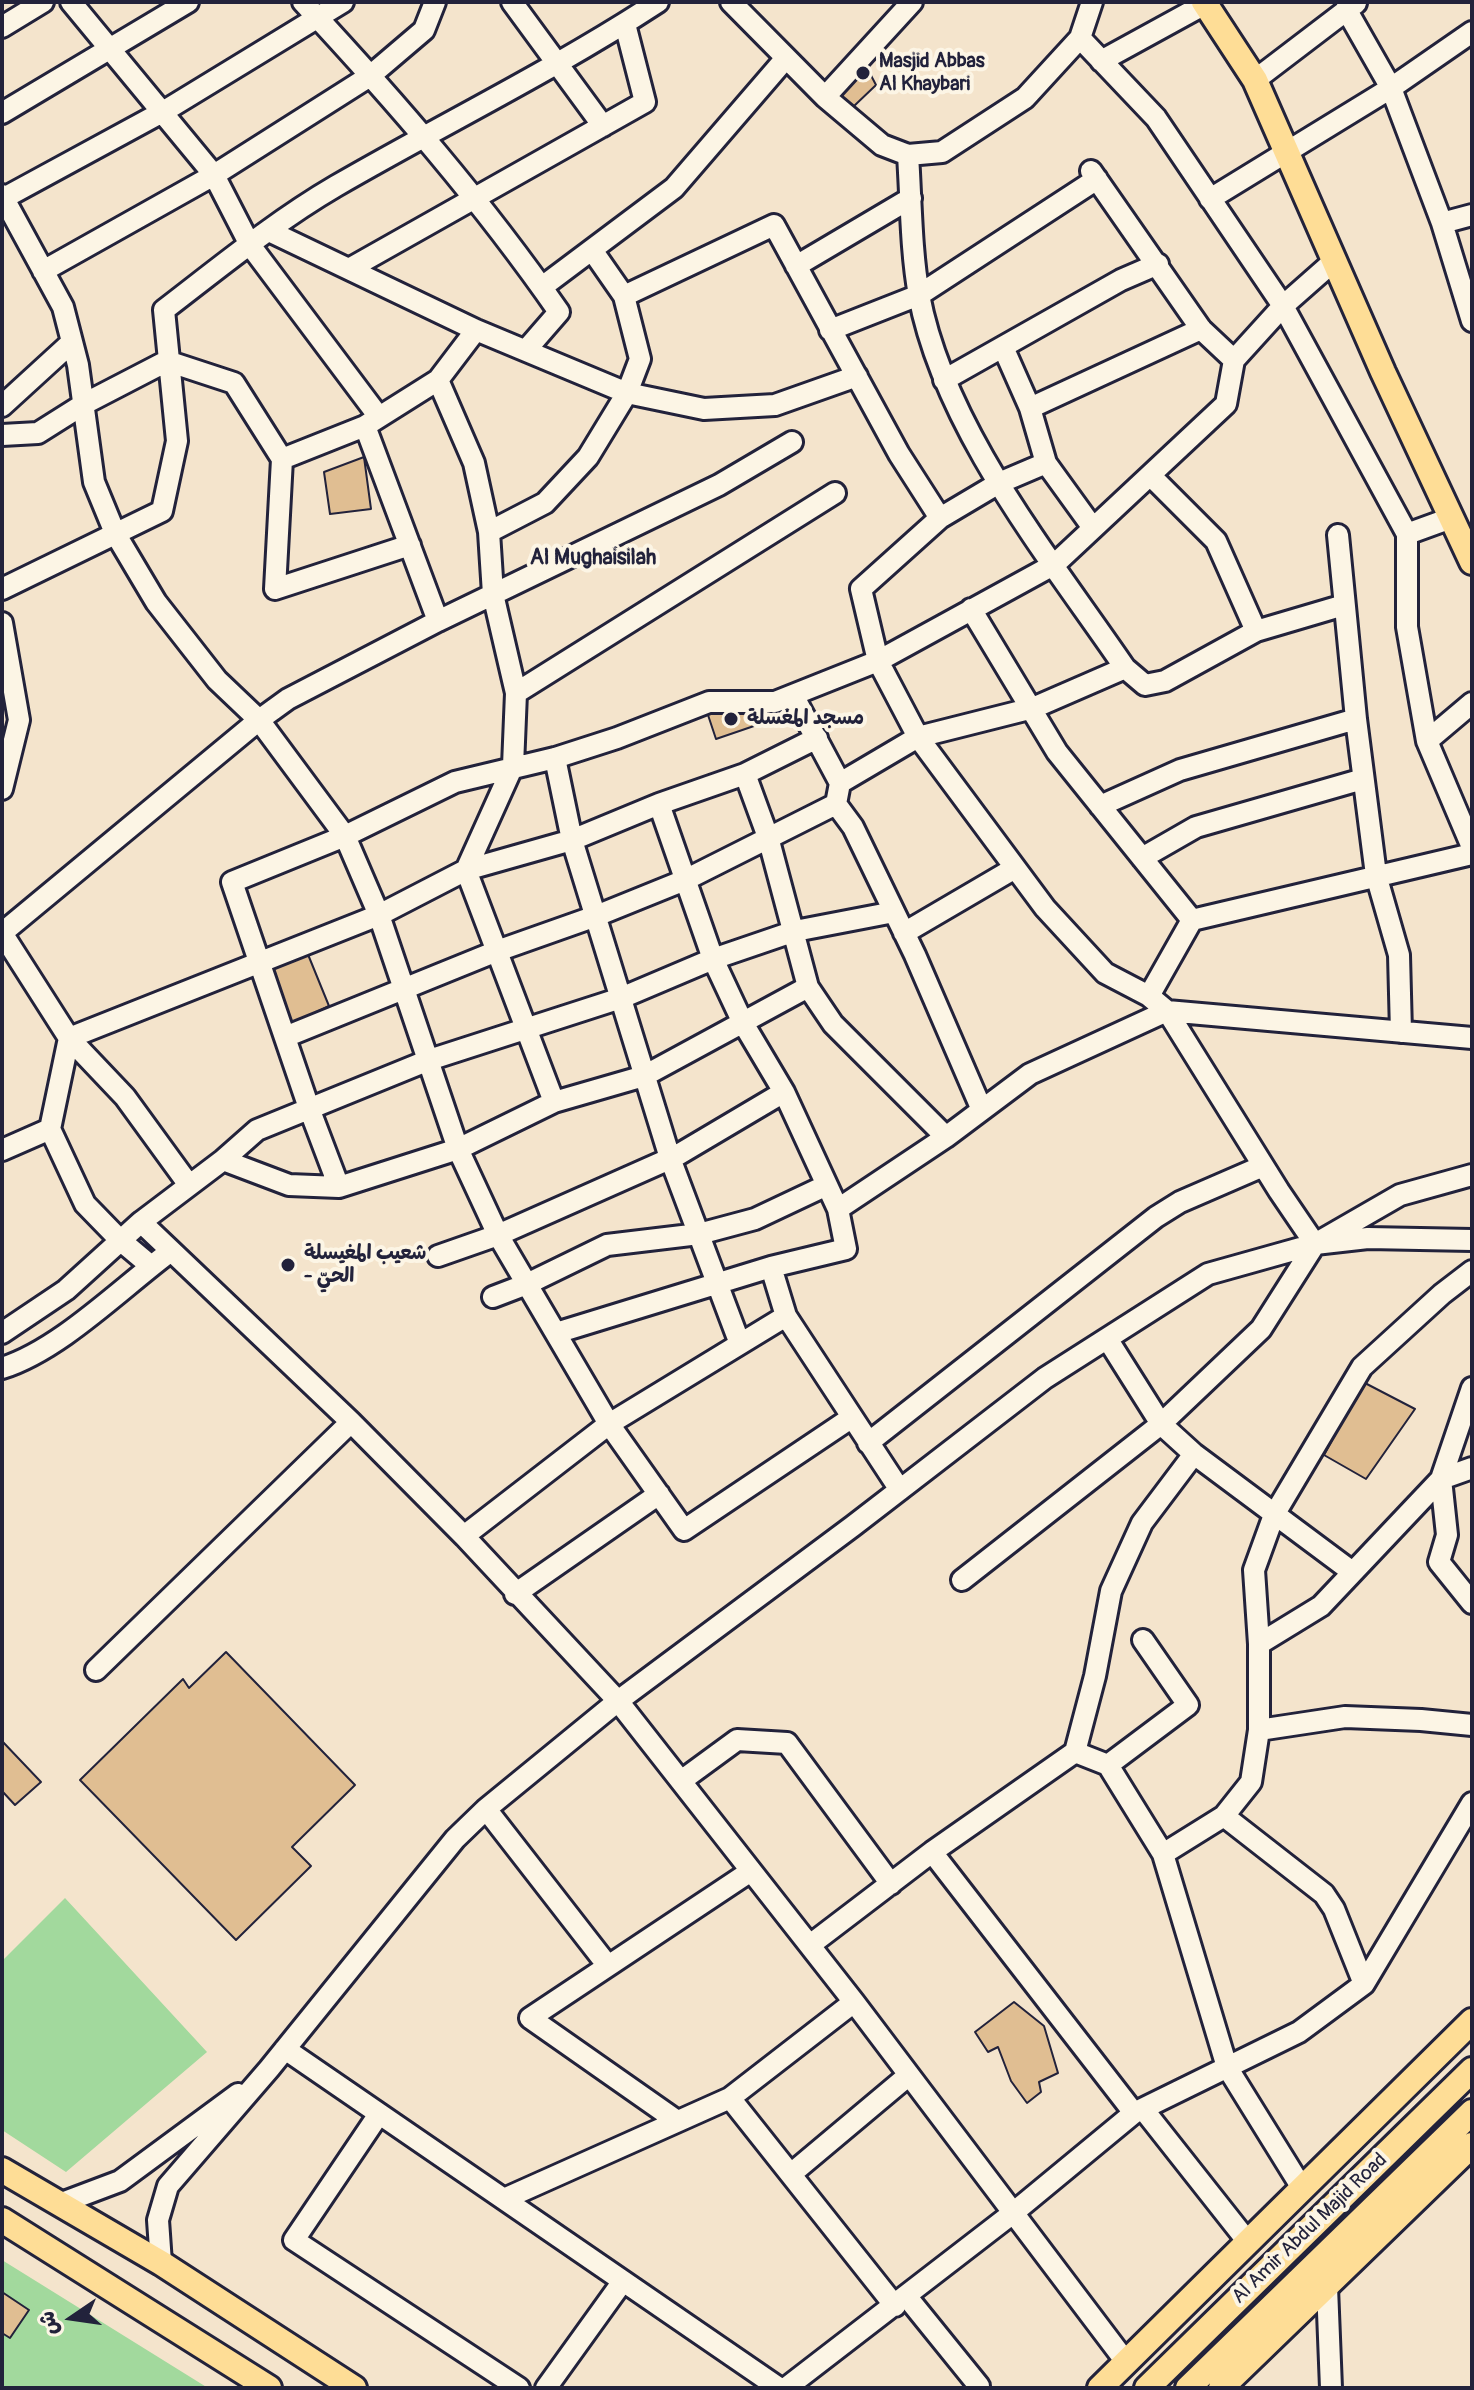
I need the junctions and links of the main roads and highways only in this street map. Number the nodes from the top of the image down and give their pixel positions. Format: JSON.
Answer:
{"nodes":[{"id":1,"x":1204,"y":3,"type":"edge"},
{"id":2,"x":1469,"y":549,"type":"edge"},
{"id":3,"x":1472,"y":2021,"type":"edge"},
{"id":4,"x":1472,"y":2070,"type":"edge"},
{"id":5,"x":1472,"y":2112,"type":"edge"},
{"id":6,"x":1472,"y":2145,"type":"edge"},
{"id":7,"x":2,"y":2170,"type":"edge"},
{"id":8,"x":2,"y":2220,"type":"edge"},
{"id":9,"x":269,"y":2388,"type":"edge"},
{"id":10,"x":354,"y":2388,"type":"edge"},
{"id":11,"x":1100,"y":2388,"type":"edge"},
{"id":12,"x":1147,"y":2388,"type":"edge"},
{"id":13,"x":1188,"y":2388,"type":"edge"},
{"id":14,"x":1221,"y":2388,"type":"edge"}],
"edges":[{"from":1,"to":2,"type":"main road"},
{"from":3,"to":11,"type":"main road"},
{"from":4,"to":12,"type":"main road","name":"Al Amir Abdul Majid Road"},
{"from":5,"to":13,"type":"main road","name":"Al Amir Abdul Majid Road"},
{"from":6,"to":14,"type":"main road"},
{"from":7,"to":10,"type":"main road"},
{"from":8,"to":9,"type":"main road"}]}
